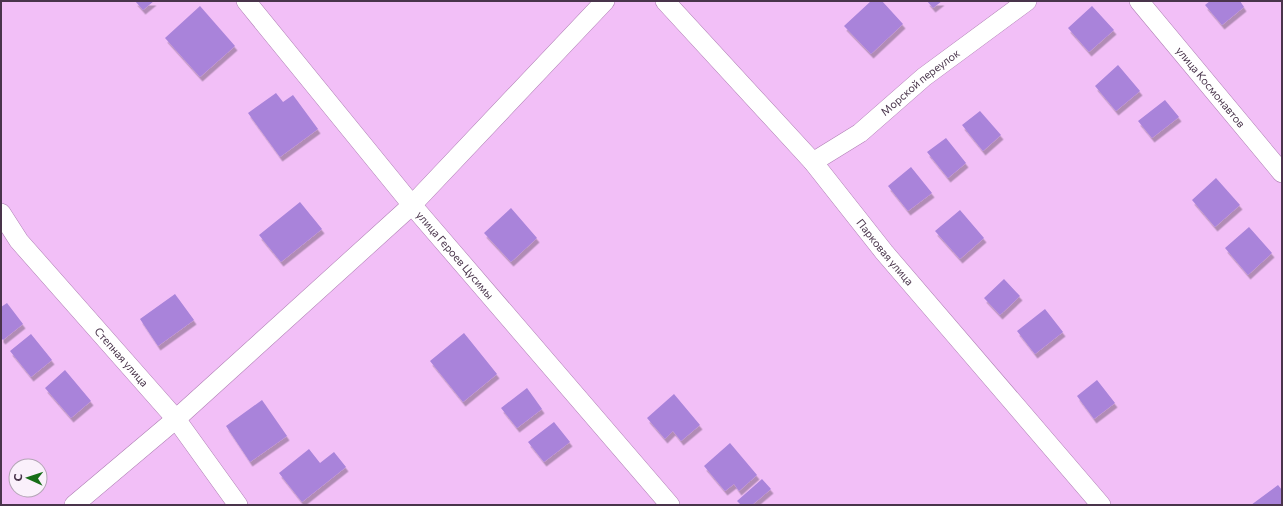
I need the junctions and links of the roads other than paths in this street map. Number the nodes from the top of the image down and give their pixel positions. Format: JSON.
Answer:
{"nodes":[{"id":1,"x":246,"y":1,"type":"edge"},
{"id":2,"x":605,"y":1,"type":"edge"},
{"id":3,"x":665,"y":1,"type":"edge"},
{"id":4,"x":1027,"y":1,"type":"edge"},
{"id":5,"x":1139,"y":1,"type":"edge"},
{"id":6,"x":813,"y":162,"type":"junction"},
{"id":7,"x":1282,"y":173,"type":"edge"},
{"id":8,"x":412,"y":205,"type":"junction"},
{"id":9,"x":1,"y":213,"type":"edge"},
{"id":10,"x":176,"y":419,"type":"junction"},
{"id":11,"x":74,"y":505,"type":"edge"},
{"id":12,"x":238,"y":505,"type":"edge"},
{"id":13,"x":670,"y":505,"type":"edge"},
{"id":14,"x":1101,"y":505,"type":"edge"}],
"edges":[{"from":1,"to":8,"type":"street","name":"улица Героев Цусимы"},
{"from":2,"to":8,"type":"street"},
{"from":3,"to":6,"type":"street","name":"Парковая улица"},
{"from":4,"to":6,"type":"street","name":"Морской переулок"},
{"from":5,"to":7,"type":"street","name":"улица Космонавтов"},
{"from":6,"to":14,"type":"street","name":"Парковая улица"},
{"from":8,"to":10,"type":"street"},
{"from":8,"to":13,"type":"street","name":"улица Героев Цусимы"},
{"from":9,"to":10,"type":"street","name":"Степная улица"},
{"from":10,"to":11,"type":"street"},
{"from":10,"to":12,"type":"street","name":"Степная улица"}]}
